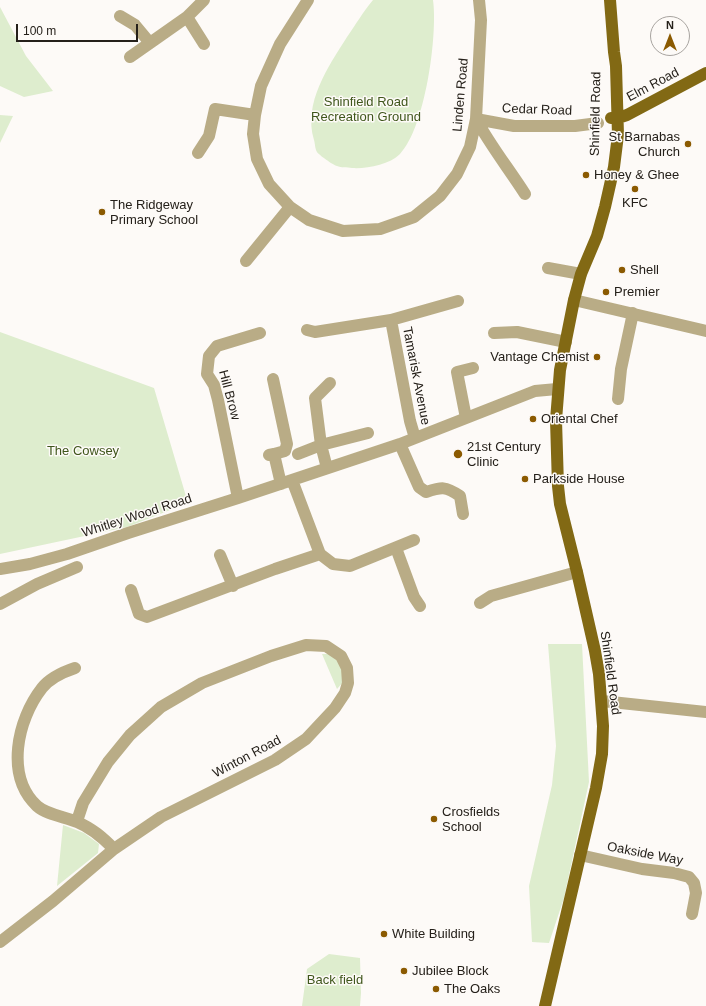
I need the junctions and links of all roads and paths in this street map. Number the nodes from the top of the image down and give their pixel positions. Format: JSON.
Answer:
{"nodes":[{"id":1,"x":204,"y":0,"type":"edge"},
{"id":2,"x":308,"y":0,"type":"edge"},
{"id":3,"x":479,"y":0,"type":"edge"},
{"id":4,"x":610,"y":0,"type":"edge"},
{"id":5,"x":120,"y":16,"type":"dead end"},
{"id":6,"x":187,"y":17,"type":"junction"},
{"id":7,"x":150,"y":43,"type":"junction"},
{"id":8,"x":204,"y":44,"type":"dead end"},
{"id":9,"x":130,"y":57,"type":"dead end"},
{"id":10,"x":706,"y":73,"type":"edge"},
{"id":11,"x":255,"y":115,"type":"junction"},
{"id":12,"x":615,"y":118,"type":"junction"},
{"id":13,"x":476,"y":119,"type":"junction"},
{"id":14,"x":598,"y":123,"type":"dead end"},
{"id":15,"x":198,"y":153,"type":"dead end"},
{"id":16,"x":525,"y":194,"type":"dead end"},
{"id":17,"x":290,"y":207,"type":"junction"},
{"id":18,"x":246,"y":261,"type":"dead end"},
{"id":19,"x":548,"y":268,"type":"dead end"},
{"id":20,"x":581,"y":274,"type":"junction"},
{"id":21,"x":574,"y":300,"type":"junction"},
{"id":22,"x":458,"y":301,"type":"dead end"},
{"id":23,"x":633,"y":313,"type":"junction"},
{"id":24,"x":391,"y":320,"type":"junction"},
{"id":25,"x":307,"y":330,"type":"dead end"},
{"id":26,"x":706,"y":331,"type":"edge"},
{"id":27,"x":260,"y":333,"type":"dead end"},
{"id":28,"x":494,"y":333,"type":"dead end"},
{"id":29,"x":566,"y":342,"type":"junction"},
{"id":30,"x":473,"y":368,"type":"dead end"},
{"id":31,"x":273,"y":379,"type":"dead end"},
{"id":32,"x":330,"y":383,"type":"dead end"},
{"id":33,"x":557,"y":389,"type":"junction"},
{"id":34,"x":618,"y":398,"type":"dead end"},
{"id":35,"x":466,"y":418,"type":"junction"},
{"id":36,"x":368,"y":432,"type":"dead end"},
{"id":37,"x":415,"y":438,"type":"junction"},
{"id":38,"x":400,"y":444,"type":"junction"},
{"id":39,"x":321,"y":445,"type":"junction"},
{"id":40,"x":298,"y":454,"type":"dead end"},
{"id":41,"x":326,"y":468,"type":"junction"},
{"id":42,"x":286,"y":482,"type":"junction"},
{"id":43,"x":238,"y":498,"type":"junction"},
{"id":44,"x":463,"y":514,"type":"dead end"},
{"id":45,"x":414,"y":540,"type":"dead end"},
{"id":46,"x":396,"y":548,"type":"junction"},
{"id":47,"x":320,"y":554,"type":"junction"},
{"id":48,"x":220,"y":555,"type":"dead end"},
{"id":49,"x":77,"y":567,"type":"dead end"},
{"id":50,"x":0,"y":569,"type":"edge"},
{"id":51,"x":577,"y":572,"type":"junction"},
{"id":52,"x":233,"y":586,"type":"junction"},
{"id":53,"x":131,"y":590,"type":"dead end"},
{"id":54,"x":480,"y":602,"type":"dead end"},
{"id":55,"x":0,"y":604,"type":"edge"},
{"id":56,"x":420,"y":606,"type":"dead end"},
{"id":57,"x":75,"y":668,"type":"dead end"},
{"id":58,"x":602,"y":701,"type":"junction"},
{"id":59,"x":706,"y":712,"type":"edge"},
{"id":60,"x":77,"y":822,"type":"junction"},
{"id":61,"x":114,"y":849,"type":"junction"},
{"id":62,"x":580,"y":855,"type":"junction"},
{"id":63,"x":692,"y":914,"type":"dead end"},
{"id":64,"x":0,"y":942,"type":"edge"},
{"id":65,"x":545,"y":1006,"type":"edge"}],
"edges":[{"from":1,"to":6,"type":"street"},
{"from":2,"to":11,"type":"street","name":"Linden Road"},
{"from":3,"to":13,"type":"street","name":"Linden Road"},
{"from":4,"to":12,"type":"main road","name":"Shinfield Road"},
{"from":5,"to":7,"type":"street"},
{"from":6,"to":7,"type":"street"},
{"from":6,"to":8,"type":"street"},
{"from":7,"to":9,"type":"street"},
{"from":10,"to":12,"type":"main road","name":"Elm Road"},
{"from":11,"to":15,"type":"street"},
{"from":11,"to":17,"type":"street","name":"Linden Road"},
{"from":12,"to":20,"type":"main road","name":"Shinfield Road"},
{"from":13,"to":14,"type":"street","name":"Cedar Road"},
{"from":13,"to":16,"type":"street"},
{"from":13,"to":17,"type":"street","name":"Linden Road"},
{"from":17,"to":18,"type":"street"},
{"from":19,"to":20,"type":"street"},
{"from":20,"to":21,"type":"main road","name":"Shinfield Road"},
{"from":21,"to":23,"type":"street"},
{"from":21,"to":29,"type":"main road","name":"Shinfield Road"},
{"from":22,"to":24,"type":"street","name":"Tamarisk Avenue"},
{"from":23,"to":26,"type":"street"},
{"from":23,"to":34,"type":"street"},
{"from":24,"to":25,"type":"street","name":"Tamarisk Avenue"},
{"from":24,"to":37,"type":"street","name":"Tamarisk Avenue"},
{"from":27,"to":43,"type":"street","name":"Hill Brow"},
{"from":28,"to":29,"type":"street"},
{"from":29,"to":33,"type":"main road","name":"Shinfield Road"},
{"from":30,"to":35,"type":"street"},
{"from":31,"to":42,"type":"street"},
{"from":32,"to":39,"type":"street"},
{"from":33,"to":35,"type":"street","name":"Whitley Wood Road"},
{"from":33,"to":51,"type":"main road","name":"Shinfield Road"},
{"from":35,"to":37,"type":"street","name":"Whitley Wood Road"},
{"from":36,"to":39,"type":"street"},
{"from":37,"to":38,"type":"street","name":"Whitley Wood Road"},
{"from":38,"to":41,"type":"street","name":"Whitley Wood Road"},
{"from":38,"to":44,"type":"street"},
{"from":39,"to":40,"type":"street"},
{"from":39,"to":41,"type":"street"},
{"from":41,"to":42,"type":"street","name":"Whitley Wood Road"},
{"from":42,"to":43,"type":"street","name":"Whitley Wood Road"},
{"from":42,"to":47,"type":"street"},
{"from":43,"to":50,"type":"street","name":"Whitley Wood Road"},
{"from":45,"to":46,"type":"street"},
{"from":46,"to":47,"type":"street"},
{"from":46,"to":56,"type":"street"},
{"from":47,"to":52,"type":"street"},
{"from":48,"to":52,"type":"street"},
{"from":49,"to":55,"type":"street"},
{"from":51,"to":54,"type":"street"},
{"from":51,"to":58,"type":"main road","name":"Shinfield Road"},
{"from":52,"to":53,"type":"street"},
{"from":57,"to":60,"type":"street"},
{"from":58,"to":59,"type":"street"},
{"from":58,"to":62,"type":"main road","name":"Shinfield Road"},
{"from":60,"to":61,"type":"street"},
{"from":60,"to":61,"type":"street","name":"Winton Road"},
{"from":61,"to":64,"type":"street","name":"Winton Road"},
{"from":62,"to":63,"type":"street","name":"Oakside Way"},
{"from":62,"to":65,"type":"main road","name":"Shinfield Road"}]}
